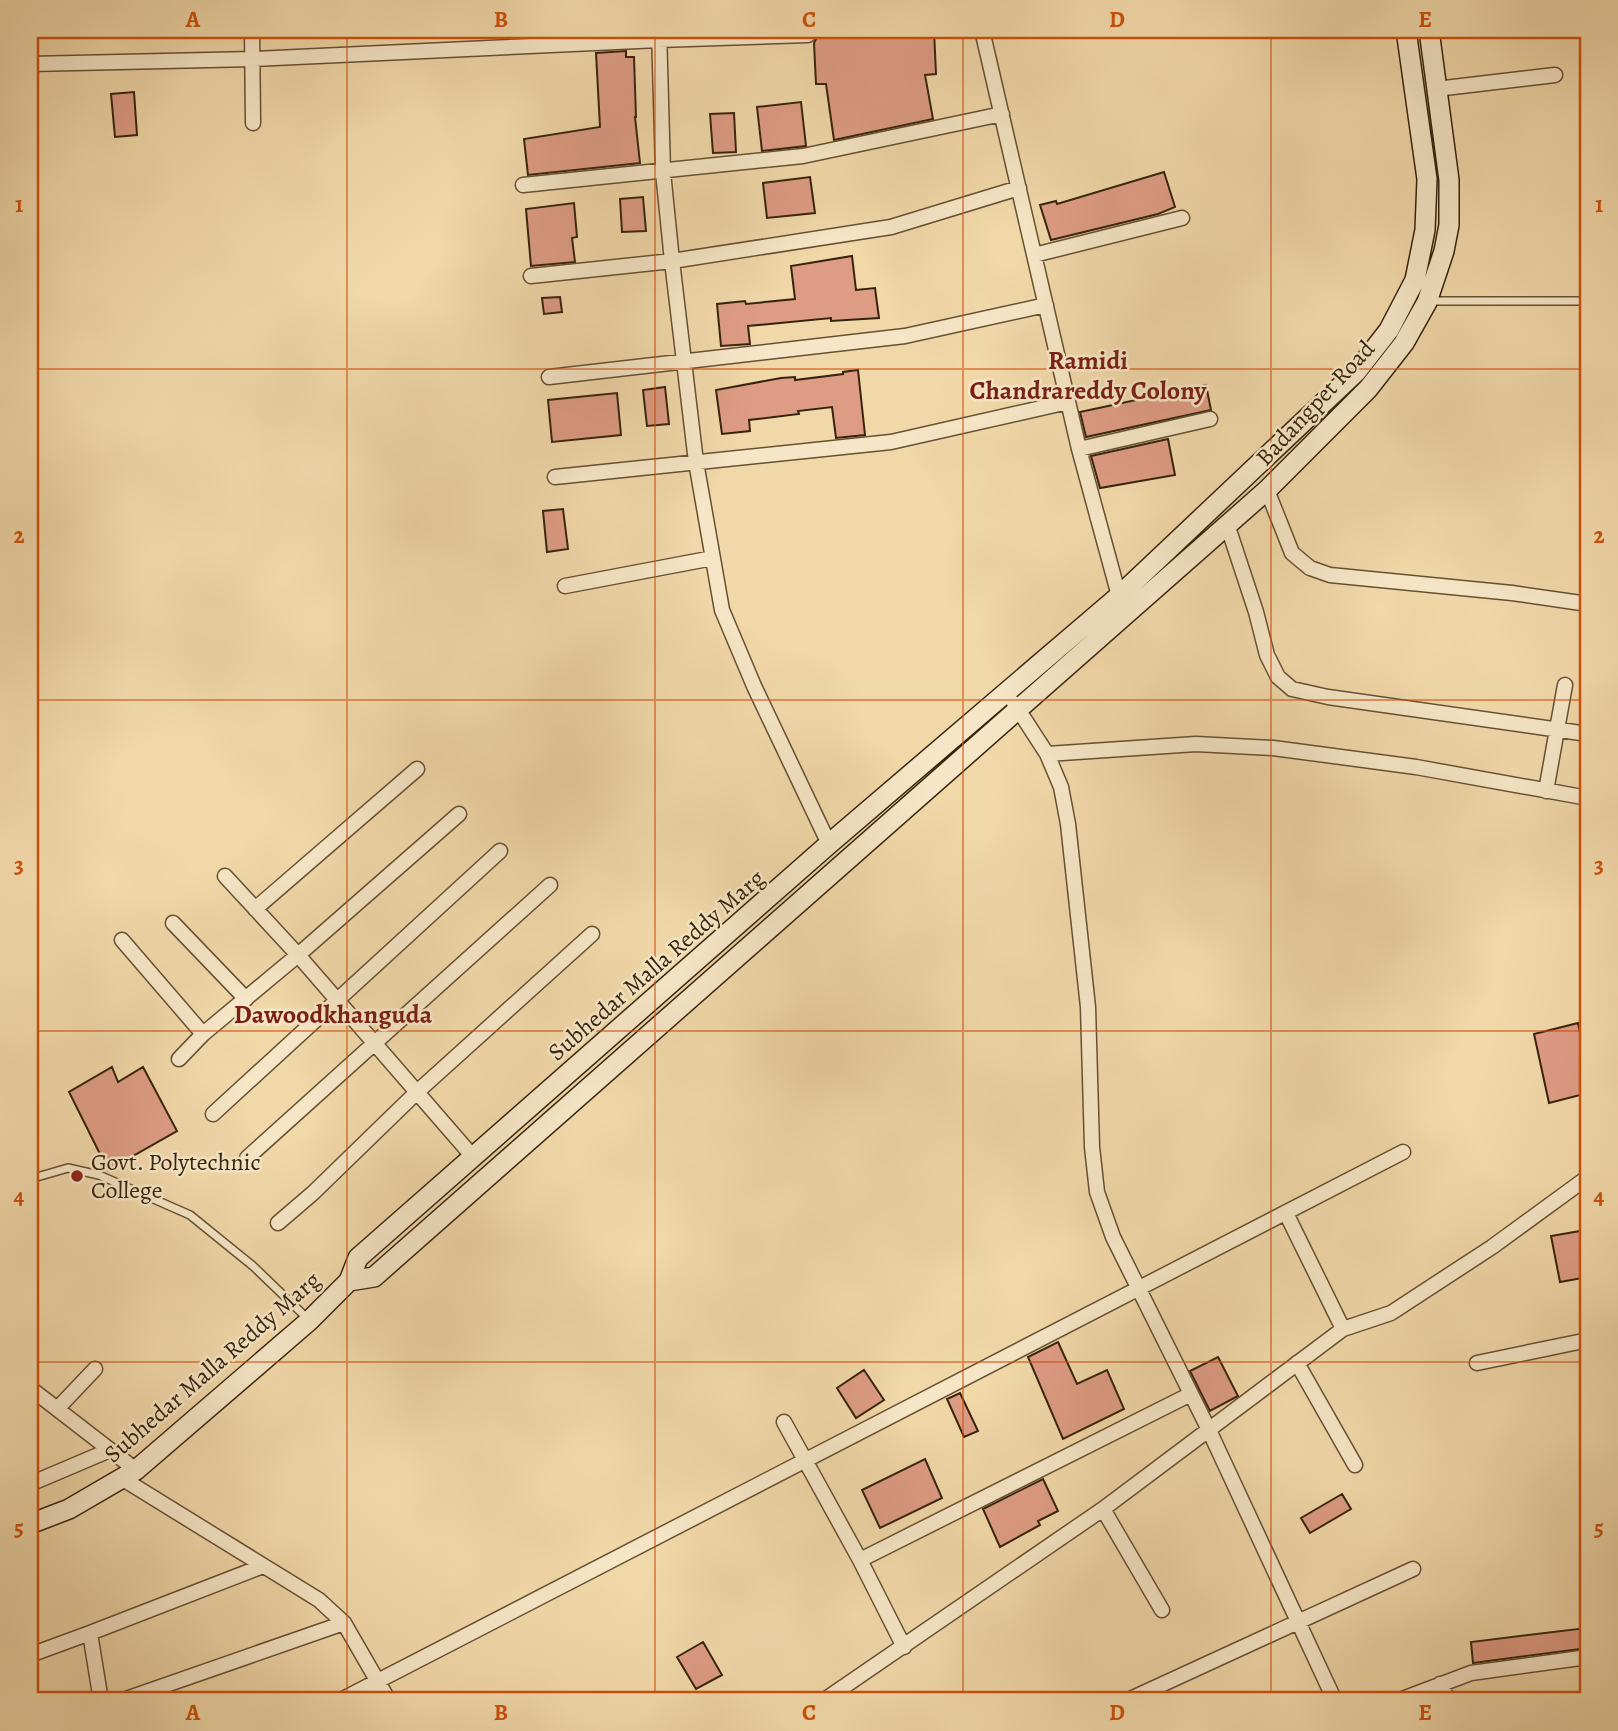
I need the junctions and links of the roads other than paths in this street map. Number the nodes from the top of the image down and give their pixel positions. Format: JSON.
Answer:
{"nodes":[{"id":1,"x":252,"y":30,"type":"edge"},
{"id":2,"x":982,"y":30,"type":"edge"},
{"id":3,"x":1406,"y":30,"type":"edge"},
{"id":4,"x":1429,"y":30,"type":"edge"},
{"id":5,"x":659,"y":35,"type":"edge"},
{"id":6,"x":808,"y":35,"type":"dead end"},
{"id":7,"x":253,"y":59,"type":"junction"},
{"id":8,"x":30,"y":64,"type":"edge"},
{"id":9,"x":1555,"y":75,"type":"dead end"},
{"id":10,"x":1436,"y":89,"type":"junction"},
{"id":11,"x":1002,"y":114,"type":"junction"},
{"id":12,"x":253,"y":123,"type":"dead end"},
{"id":13,"x":663,"y":172,"type":"junction"},
{"id":14,"x":523,"y":185,"type":"dead end"},
{"id":15,"x":1019,"y":188,"type":"junction"},
{"id":16,"x":1182,"y":218,"type":"dead end"},
{"id":17,"x":1034,"y":255,"type":"junction"},
{"id":18,"x":672,"y":261,"type":"junction"},
{"id":19,"x":531,"y":276,"type":"dead end"},
{"id":20,"x":1588,"y":300,"type":"edge"},
{"id":21,"x":1427,"y":302,"type":"junction"},
{"id":22,"x":1046,"y":305,"type":"junction"},
{"id":23,"x":683,"y":361,"type":"junction"},
{"id":24,"x":549,"y":377,"type":"dead end"},
{"id":25,"x":1068,"y":402,"type":"junction"},
{"id":26,"x":1210,"y":419,"type":"dead end"},
{"id":27,"x":1079,"y":449,"type":"junction"},
{"id":28,"x":696,"y":462,"type":"junction"},
{"id":29,"x":555,"y":477,"type":"dead end"},
{"id":30,"x":1267,"y":490,"type":"junction"},
{"id":31,"x":1227,"y":524,"type":"junction"},
{"id":32,"x":713,"y":558,"type":"junction"},
{"id":33,"x":565,"y":586,"type":"dead end"},
{"id":34,"x":1119,"y":596,"type":"junction"},
{"id":35,"x":1588,"y":604,"type":"edge"},
{"id":36,"x":1565,"y":685,"type":"dead end"},
{"id":37,"x":1006,"y":693,"type":"junction"},
{"id":38,"x":1020,"y":710,"type":"junction"},
{"id":39,"x":1558,"y":729,"type":"junction"},
{"id":40,"x":1588,"y":734,"type":"edge"},
{"id":41,"x":1047,"y":754,"type":"junction"},
{"id":42,"x":417,"y":769,"type":"dead end"},
{"id":43,"x":1546,"y":791,"type":"junction"},
{"id":44,"x":1588,"y":798,"type":"edge"},
{"id":45,"x":459,"y":814,"type":"dead end"},
{"id":46,"x":829,"y":844,"type":"junction"},
{"id":47,"x":500,"y":851,"type":"dead end"},
{"id":48,"x":225,"y":876,"type":"dead end"},
{"id":49,"x":550,"y":885,"type":"dead end"},
{"id":50,"x":255,"y":909,"type":"junction"},
{"id":51,"x":173,"y":923,"type":"dead end"},
{"id":52,"x":592,"y":934,"type":"dead end"},
{"id":53,"x":122,"y":940,"type":"dead end"},
{"id":54,"x":298,"y":955,"type":"junction"},
{"id":55,"x":246,"y":999,"type":"junction"},
{"id":56,"x":335,"y":1000,"type":"junction"},
{"id":57,"x":203,"y":1034,"type":"junction"},
{"id":58,"x":374,"y":1044,"type":"junction"},
{"id":59,"x":179,"y":1059,"type":"dead end"},
{"id":60,"x":417,"y":1092,"type":"junction"},
{"id":61,"x":213,"y":1114,"type":"dead end"},
{"id":62,"x":1403,"y":1152,"type":"dead end"},
{"id":63,"x":247,"y":1158,"type":"dead end"},
{"id":64,"x":474,"y":1158,"type":"junction"},
{"id":65,"x":1588,"y":1177,"type":"edge"},
{"id":66,"x":30,"y":1179,"type":"edge"},
{"id":67,"x":1286,"y":1213,"type":"junction"},
{"id":68,"x":278,"y":1223,"type":"dead end"},
{"id":69,"x":349,"y":1281,"type":"junction"},
{"id":70,"x":1138,"y":1289,"type":"junction"},
{"id":71,"x":309,"y":1321,"type":"junction"},
{"id":72,"x":1343,"y":1329,"type":"junction"},
{"id":73,"x":1588,"y":1340,"type":"edge"},
{"id":74,"x":1297,"y":1363,"type":"junction"},
{"id":75,"x":1477,"y":1363,"type":"dead end"},
{"id":76,"x":95,"y":1369,"type":"dead end"},
{"id":77,"x":30,"y":1388,"type":"edge"},
{"id":78,"x":1191,"y":1394,"type":"junction"},
{"id":79,"x":36,"y":1401,"type":"edge"},
{"id":80,"x":57,"y":1409,"type":"junction"},
{"id":81,"x":784,"y":1422,"type":"dead end"},
{"id":82,"x":1208,"y":1429,"type":"junction"},
{"id":83,"x":110,"y":1450,"type":"junction"},
{"id":84,"x":805,"y":1461,"type":"junction"},
{"id":85,"x":1355,"y":1465,"type":"dead end"},
{"id":86,"x":130,"y":1475,"type":"junction"},
{"id":87,"x":30,"y":1484,"type":"edge"},
{"id":88,"x":1103,"y":1509,"type":"junction"},
{"id":89,"x":30,"y":1524,"type":"edge"},
{"id":90,"x":860,"y":1560,"type":"junction"},
{"id":91,"x":263,"y":1566,"type":"junction"},
{"id":92,"x":1413,"y":1569,"type":"dead end"},
{"id":93,"x":1161,"y":1610,"type":"dead end"},
{"id":94,"x":344,"y":1623,"type":"junction"},
{"id":95,"x":1298,"y":1624,"type":"junction"},
{"id":96,"x":90,"y":1633,"type":"junction"},
{"id":97,"x":904,"y":1647,"type":"junction"},
{"id":98,"x":30,"y":1656,"type":"edge"},
{"id":99,"x":1588,"y":1657,"type":"edge"},
{"id":100,"x":378,"y":1681,"type":"junction"},
{"id":101,"x":1440,"y":1684,"type":"junction"},
{"id":102,"x":101,"y":1701,"type":"edge"},
{"id":103,"x":120,"y":1701,"type":"edge"},
{"id":104,"x":339,"y":1701,"type":"edge"},
{"id":105,"x":389,"y":1701,"type":"edge"},
{"id":106,"x":823,"y":1701,"type":"edge"},
{"id":107,"x":1126,"y":1701,"type":"edge"},
{"id":108,"x":1335,"y":1701,"type":"edge"},
{"id":109,"x":1397,"y":1701,"type":"edge"},
{"id":110,"x":1449,"y":1701,"type":"edge"}],
"edges":[{"from":1,"to":7,"type":"street"},
{"from":2,"to":11,"type":"street"},
{"from":3,"to":34,"type":"main road","name":"Badangpet Road"},
{"from":4,"to":10,"type":"main road","name":"Badangpet Road"},
{"from":5,"to":6,"type":"street"},
{"from":5,"to":7,"type":"street"},
{"from":5,"to":13,"type":"street"},
{"from":7,"to":8,"type":"street"},
{"from":7,"to":12,"type":"street"},
{"from":9,"to":10,"type":"street"},
{"from":10,"to":21,"type":"main road","name":"Badangpet Road"},
{"from":11,"to":13,"type":"street"},
{"from":11,"to":15,"type":"street"},
{"from":13,"to":14,"type":"street"},
{"from":13,"to":18,"type":"street"},
{"from":15,"to":17,"type":"street"},
{"from":15,"to":18,"type":"street"},
{"from":16,"to":17,"type":"street"},
{"from":17,"to":22,"type":"street"},
{"from":18,"to":19,"type":"street"},
{"from":18,"to":23,"type":"street"},
{"from":20,"to":21,"type":"lane"},
{"from":21,"to":30,"type":"main road","name":"Badangpet Road"},
{"from":22,"to":23,"type":"street"},
{"from":22,"to":25,"type":"street"},
{"from":23,"to":24,"type":"street"},
{"from":23,"to":28,"type":"street"},
{"from":25,"to":27,"type":"street"},
{"from":25,"to":28,"type":"street"},
{"from":26,"to":27,"type":"street"},
{"from":27,"to":34,"type":"street"},
{"from":28,"to":29,"type":"street"},
{"from":28,"to":32,"type":"street"},
{"from":30,"to":31,"type":"main road","name":"Badangpet Road"},
{"from":30,"to":35,"type":"street"},
{"from":31,"to":38,"type":"main road","name":"Badangpet Road"},
{"from":31,"to":39,"type":"street"},
{"from":32,"to":33,"type":"street"},
{"from":32,"to":46,"type":"street"},
{"from":34,"to":37,"type":"main road","name":"Badangpet Road"},
{"from":36,"to":39,"type":"street"},
{"from":37,"to":38,"type":"street"},
{"from":37,"to":46,"type":"main road","name":"Subhedar Malla Reddy Marg"},
{"from":38,"to":41,"type":"street"},
{"from":38,"to":69,"type":"main road","name":"Subhedar Malla Reddy Marg"},
{"from":39,"to":40,"type":"street"},
{"from":39,"to":43,"type":"street"},
{"from":41,"to":43,"type":"street"},
{"from":41,"to":70,"type":"street"},
{"from":42,"to":50,"type":"street"},
{"from":43,"to":44,"type":"street"},
{"from":45,"to":54,"type":"street"},
{"from":46,"to":64,"type":"main road","name":"Subhedar Malla Reddy Marg"},
{"from":47,"to":56,"type":"street"},
{"from":48,"to":50,"type":"street"},
{"from":49,"to":58,"type":"street"},
{"from":50,"to":54,"type":"street"},
{"from":51,"to":55,"type":"street"},
{"from":52,"to":60,"type":"street"},
{"from":53,"to":57,"type":"street"},
{"from":54,"to":55,"type":"street"},
{"from":54,"to":56,"type":"street"},
{"from":55,"to":57,"type":"street"},
{"from":56,"to":58,"type":"street"},
{"from":56,"to":61,"type":"street"},
{"from":57,"to":59,"type":"street"},
{"from":58,"to":60,"type":"street"},
{"from":58,"to":63,"type":"street"},
{"from":60,"to":64,"type":"street"},
{"from":60,"to":68,"type":"street"},
{"from":62,"to":67,"type":"street"},
{"from":64,"to":69,"type":"main road","name":"Subhedar Malla Reddy Marg"},
{"from":65,"to":72,"type":"street"},
{"from":66,"to":71,"type":"lane"},
{"from":67,"to":70,"type":"street"},
{"from":67,"to":72,"type":"street"},
{"from":69,"to":71,"type":"main road","name":"Subhedar Malla Reddy Marg"},
{"from":70,"to":78,"type":"street"},
{"from":70,"to":84,"type":"street"},
{"from":71,"to":86,"type":"main road","name":"Subhedar Malla Reddy Marg"},
{"from":72,"to":74,"type":"street"},
{"from":73,"to":75,"type":"street"},
{"from":74,"to":82,"type":"street"},
{"from":74,"to":85,"type":"street"},
{"from":76,"to":80,"type":"street"},
{"from":77,"to":79,"type":"street"},
{"from":78,"to":82,"type":"street"},
{"from":78,"to":90,"type":"street"},
{"from":79,"to":80,"type":"street"},
{"from":80,"to":83,"type":"street"},
{"from":81,"to":84,"type":"street"},
{"from":82,"to":88,"type":"street"},
{"from":82,"to":95,"type":"street"},
{"from":83,"to":86,"type":"street"},
{"from":83,"to":87,"type":"street"},
{"from":84,"to":90,"type":"street"},
{"from":84,"to":100,"type":"street"},
{"from":86,"to":89,"type":"main road","name":"Subhedar Malla Reddy Marg"},
{"from":86,"to":91,"type":"street"},
{"from":88,"to":93,"type":"street"},
{"from":88,"to":97,"type":"street"},
{"from":90,"to":97,"type":"street"},
{"from":91,"to":94,"type":"street"},
{"from":91,"to":96,"type":"street"},
{"from":92,"to":95,"type":"street"},
{"from":94,"to":100,"type":"street"},
{"from":94,"to":103,"type":"street"},
{"from":95,"to":107,"type":"street"},
{"from":95,"to":108,"type":"street"},
{"from":96,"to":98,"type":"street"},
{"from":96,"to":102,"type":"street"},
{"from":97,"to":106,"type":"street"},
{"from":99,"to":101,"type":"street"},
{"from":100,"to":104,"type":"street"},
{"from":100,"to":105,"type":"street"},
{"from":101,"to":109,"type":"street"},
{"from":101,"to":110,"type":"street"}]}
